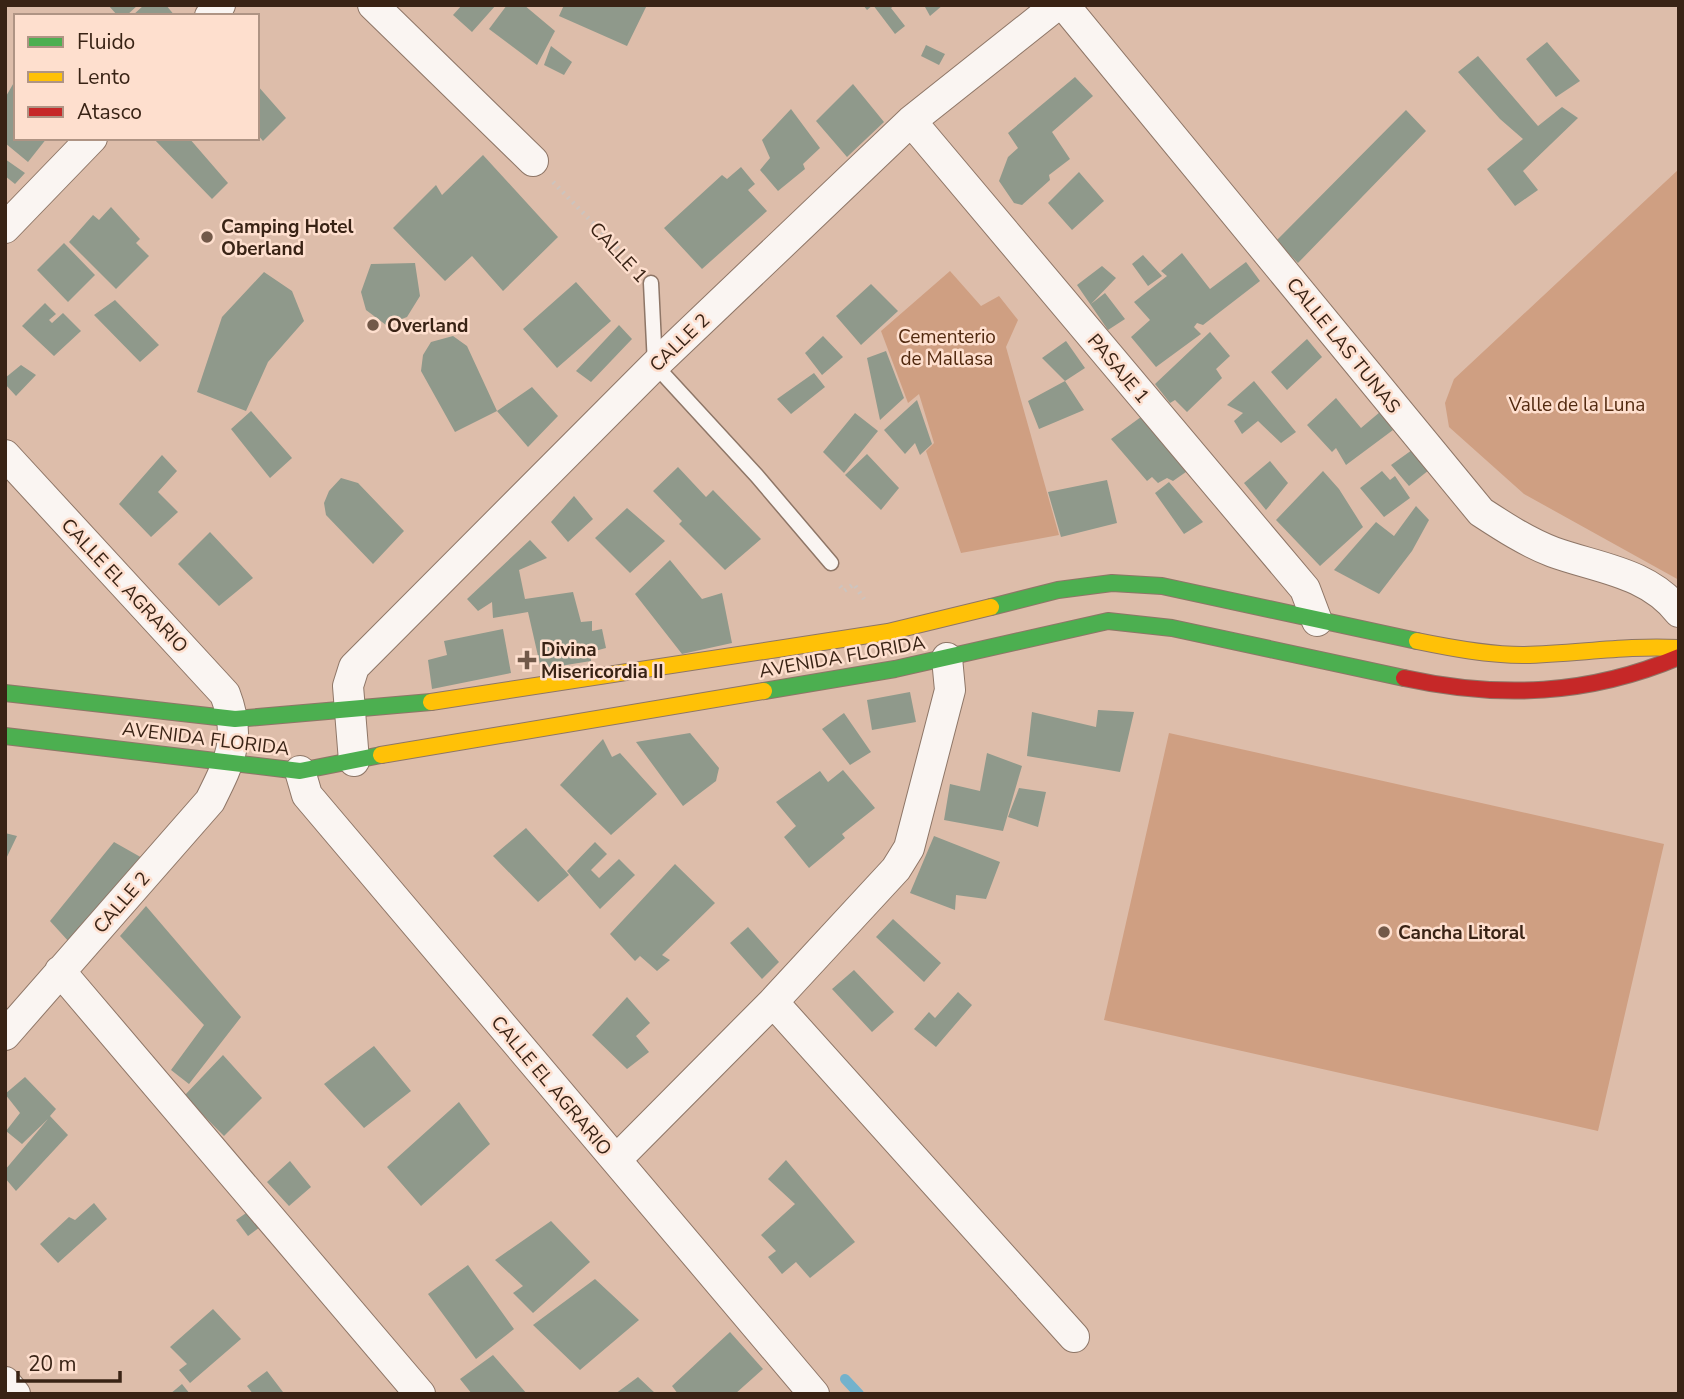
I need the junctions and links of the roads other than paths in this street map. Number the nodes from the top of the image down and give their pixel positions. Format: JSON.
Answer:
{"nodes":[{"id":1,"x":373,"y":5,"type":"edge"},
{"id":2,"x":1057,"y":5,"type":"edge"},
{"id":3,"x":1063,"y":5,"type":"edge"},
{"id":4,"x":911,"y":121,"type":"junction"},
{"id":5,"x":90,"y":140,"type":"edge"},
{"id":6,"x":533,"y":161,"type":"road end"},
{"id":7,"x":5,"y":228,"type":"edge"},
{"id":8,"x":651,"y":283,"type":"road end"},
{"id":9,"x":655,"y":365,"type":"junction"},
{"id":10,"x":5,"y":455,"type":"edge"},
{"id":11,"x":831,"y":563,"type":"dead end"},
{"id":12,"x":1679,"y":612,"type":"edge"},
{"id":13,"x":942,"y":639,"type":"junction"},
{"id":14,"x":1313,"y":639,"type":"junction"},
{"id":15,"x":1679,"y":648,"type":"edge"},
{"id":16,"x":1679,"y":657,"type":"edge"},
{"id":17,"x":5,"y":694,"type":"edge"},
{"id":18,"x":350,"y":712,"type":"junction"},
{"id":19,"x":297,"y":713,"type":"junction"},
{"id":20,"x":235,"y":719,"type":"junction"},
{"id":21,"x":323,"y":726,"type":"dead end"},
{"id":22,"x":272,"y":729,"type":"dead end"},
{"id":23,"x":5,"y":736,"type":"edge"},
{"id":24,"x":326,"y":748,"type":"dead end"},
{"id":25,"x":272,"y":751,"type":"dead end"},
{"id":26,"x":354,"y":761,"type":"junction"},
{"id":27,"x":229,"y":764,"type":"junction"},
{"id":28,"x":300,"y":771,"type":"junction"},
{"id":29,"x":60,"y":971,"type":"junction"},
{"id":30,"x":773,"y":1002,"type":"junction"},
{"id":31,"x":5,"y":1035,"type":"edge"},
{"id":32,"x":616,"y":1160,"type":"junction"},
{"id":33,"x":1074,"y":1337,"type":"dead end"},
{"id":34,"x":5,"y":1382,"type":"edge"},
{"id":35,"x":15,"y":1394,"type":"edge"},
{"id":36,"x":420,"y":1394,"type":"edge"},
{"id":37,"x":814,"y":1394,"type":"edge"}],
"edges":[{"from":1,"to":6,"type":"street"},
{"from":2,"to":4,"type":"street","name":"CALLE 2"},
{"from":3,"to":12,"type":"street","name":"CALLE LAS TUNAS"},
{"from":4,"to":9,"type":"street","name":"CALLE 2"},
{"from":4,"to":14,"type":"street","name":"PASAJE 1"},
{"from":5,"to":7,"type":"street"},
{"from":8,"to":9,"type":"lane","name":"CALLE 1"},
{"from":9,"to":11,"type":"lane"},
{"from":9,"to":18,"type":"street","name":"CALLE 2"},
{"from":10,"to":20,"type":"street","name":"CALLE EL AGRARIO"},
{"from":13,"to":14,"type":"main road","name":"AVENIDA FLORIDA"},
{"from":13,"to":14,"type":"main road","name":"AVENIDA FLORIDA"},
{"from":13,"to":18,"type":"main road","name":"AVENIDA FLORIDA"},
{"from":13,"to":26,"type":"main road","name":"AVENIDA FLORIDA"},
{"from":13,"to":30,"type":"street"},
{"from":14,"to":15,"type":"main road","name":"AVENIDA FLORIDA"},
{"from":14,"to":16,"type":"main road","name":"AVENIDA FLORIDA"},
{"from":17,"to":20,"type":"main road","name":"AVENIDA FLORIDA"},
{"from":18,"to":19,"type":"main road","name":"AVENIDA FLORIDA"},
{"from":18,"to":26,"type":"street","name":"CALLE 2"},
{"from":19,"to":20,"type":"main road","name":"AVENIDA FLORIDA"},
{"from":19,"to":21,"type":"main road"},
{"from":19,"to":22,"type":"main road"},
{"from":20,"to":27,"type":"street","name":"CALLE 2"},
{"from":23,"to":27,"type":"main road","name":"AVENIDA FLORIDA"},
{"from":24,"to":28,"type":"main road"},
{"from":25,"to":28,"type":"main road"},
{"from":26,"to":28,"type":"main road","name":"AVENIDA FLORIDA"},
{"from":27,"to":28,"type":"main road","name":"AVENIDA FLORIDA"},
{"from":27,"to":29,"type":"street","name":"CALLE 2"},
{"from":28,"to":32,"type":"street","name":"CALLE EL AGRARIO"},
{"from":29,"to":31,"type":"street","name":"CALLE 2"},
{"from":29,"to":36,"type":"street"},
{"from":30,"to":32,"type":"street"},
{"from":30,"to":33,"type":"street"},
{"from":32,"to":37,"type":"street","name":"CALLE EL AGRARIO"},
{"from":34,"to":35,"type":"street"}]}
